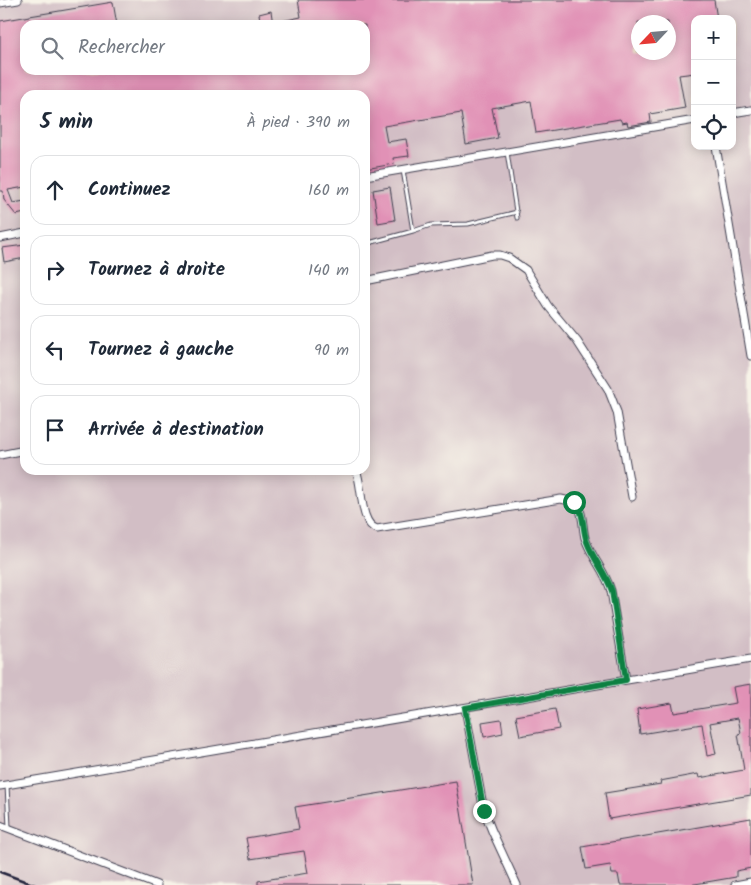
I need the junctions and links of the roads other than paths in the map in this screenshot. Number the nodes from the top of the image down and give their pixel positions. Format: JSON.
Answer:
{"nodes":[{"id":1,"x":18,"y":0,"type":"edge"},
{"id":2,"x":0,"y":3,"type":"edge"},
{"id":3,"x":751,"y":110,"type":"edge"},
{"id":4,"x":736,"y":112,"type":"edge"},
{"id":5,"x":691,"y":122,"type":"edge"},
{"id":6,"x":717,"y":150,"type":"edge"},
{"id":7,"x":507,"y":152,"type":"junction"},
{"id":8,"x":402,"y":170,"type":"junction"},
{"id":9,"x":370,"y":175,"type":"edge"},
{"id":10,"x":516,"y":212,"type":"junction"},
{"id":11,"x":517,"y":218,"type":"dead end"},
{"id":12,"x":413,"y":231,"type":"junction"},
{"id":13,"x":20,"y":234,"type":"edge"},
{"id":14,"x":0,"y":238,"type":"edge"},
{"id":15,"x":370,"y":243,"type":"edge"},
{"id":16,"x":370,"y":281,"type":"edge"},
{"id":17,"x":751,"y":356,"type":"edge"},
{"id":18,"x":20,"y":451,"type":"edge"},
{"id":19,"x":0,"y":455,"type":"edge"},
{"id":20,"x":358,"y":475,"type":"edge"},
{"id":21,"x":632,"y":497,"type":"dead end"},
{"id":22,"x":751,"y":659,"type":"edge"},
{"id":23,"x":626,"y":680,"type":"junction"},
{"id":24,"x":465,"y":708,"type":"junction"},
{"id":25,"x":3,"y":785,"type":"edge"},
{"id":26,"x":0,"y":825,"type":"edge"},
{"id":27,"x":9,"y":828,"type":"junction"},
{"id":28,"x":751,"y":882,"type":"edge"},
{"id":29,"x":157,"y":885,"type":"edge"},
{"id":30,"x":517,"y":885,"type":"edge"},
{"id":31,"x":735,"y":885,"type":"edge"}],
"edges":[{"from":1,"to":2,"type":"street"},
{"from":3,"to":4,"type":"street"},
{"from":5,"to":7,"type":"street"},
{"from":6,"to":17,"type":"street"},
{"from":7,"to":8,"type":"street"},
{"from":7,"to":10,"type":"lane"},
{"from":8,"to":9,"type":"street"},
{"from":8,"to":12,"type":"lane"},
{"from":10,"to":11,"type":"lane"},
{"from":10,"to":12,"type":"lane"},
{"from":12,"to":15,"type":"lane"},
{"from":13,"to":14,"type":"street"},
{"from":16,"to":21,"type":"street"},
{"from":18,"to":19,"type":"street"},
{"from":20,"to":23,"type":"street"},
{"from":22,"to":23,"type":"street"},
{"from":23,"to":24,"type":"street"},
{"from":24,"to":25,"type":"street"},
{"from":24,"to":30,"type":"street"},
{"from":25,"to":27,"type":"lane"},
{"from":26,"to":27,"type":"street"},
{"from":27,"to":29,"type":"street"},
{"from":28,"to":31,"type":"street"}]}
